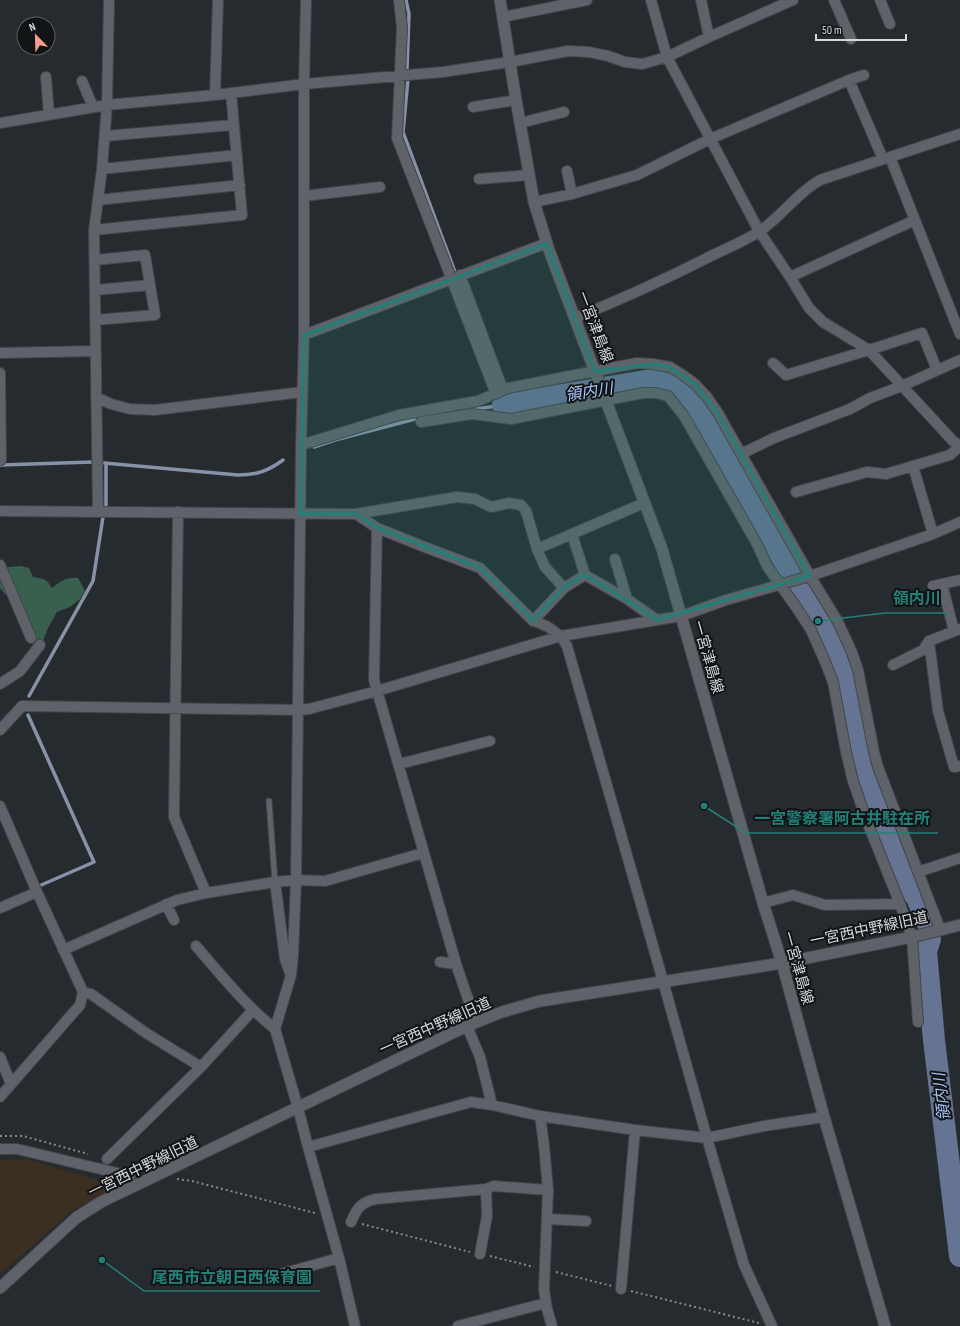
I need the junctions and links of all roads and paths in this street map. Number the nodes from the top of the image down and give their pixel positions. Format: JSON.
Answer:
{"nodes":[{"id":1,"x":109,"y":0,"type":"edge"},
{"id":2,"x":218,"y":0,"type":"edge"},
{"id":3,"x":306,"y":0,"type":"edge"},
{"id":4,"x":399,"y":0,"type":"edge"},
{"id":5,"x":500,"y":0,"type":"edge"},
{"id":6,"x":587,"y":0,"type":"edge"},
{"id":7,"x":651,"y":0,"type":"edge"},
{"id":8,"x":701,"y":0,"type":"edge"},
{"id":9,"x":793,"y":0,"type":"edge"},
{"id":10,"x":834,"y":0,"type":"edge"},
{"id":11,"x":880,"y":0,"type":"edge"},
{"id":12,"x":503,"y":17,"type":"junction"},
{"id":13,"x":890,"y":24,"type":"dead end"},
{"id":14,"x":709,"y":37,"type":"junction"},
{"id":15,"x":851,"y":39,"type":"dead end"},
{"id":16,"x":667,"y":57,"type":"junction"},
{"id":17,"x":510,"y":62,"type":"junction"},
{"id":18,"x":864,"y":75,"type":"dead end"},
{"id":19,"x":400,"y":76,"type":"junction"},
{"id":20,"x":46,"y":77,"type":"dead end"},
{"id":21,"x":849,"y":80,"type":"junction"},
{"id":22,"x":82,"y":81,"type":"dead end"},
{"id":23,"x":304,"y":84,"type":"junction"},
{"id":24,"x":231,"y":93,"type":"junction"},
{"id":25,"x":215,"y":95,"type":"junction"},
{"id":26,"x":516,"y":100,"type":"junction"},
{"id":27,"x":107,"y":105,"type":"junction"},
{"id":28,"x":93,"y":107,"type":"junction"},
{"id":29,"x":473,"y":107,"type":"dead end"},
{"id":30,"x":564,"y":112,"type":"dead end"},
{"id":31,"x":49,"y":114,"type":"junction"},
{"id":32,"x":520,"y":122,"type":"junction"},
{"id":33,"x":0,"y":123,"type":"edge"},
{"id":34,"x":233,"y":125,"type":"junction"},
{"id":35,"x":960,"y":134,"type":"edge"},
{"id":36,"x":105,"y":136,"type":"junction"},
{"id":37,"x":710,"y":139,"type":"junction"},
{"id":38,"x":237,"y":155,"type":"junction"},
{"id":39,"x":887,"y":158,"type":"junction"},
{"id":40,"x":102,"y":168,"type":"junction"},
{"id":41,"x":568,"y":171,"type":"dead end"},
{"id":42,"x":529,"y":174,"type":"junction"},
{"id":43,"x":479,"y":179,"type":"dead end"},
{"id":44,"x":240,"y":185,"type":"junction"},
{"id":45,"x":380,"y":187,"type":"dead end"},
{"id":46,"x":572,"y":194,"type":"junction"},
{"id":47,"x":304,"y":196,"type":"junction"},
{"id":48,"x":98,"y":200,"type":"junction"},
{"id":49,"x":534,"y":202,"type":"junction"},
{"id":50,"x":915,"y":220,"type":"junction"},
{"id":51,"x":94,"y":230,"type":"junction"},
{"id":52,"x":759,"y":231,"type":"junction"},
{"id":53,"x":547,"y":243,"type":"junction"},
{"id":54,"x":95,"y":260,"type":"junction"},
{"id":55,"x":455,"y":277,"type":"junction"},
{"id":56,"x":790,"y":277,"type":"junction"},
{"id":57,"x":150,"y":285,"type":"junction"},
{"id":58,"x":95,"y":290,"type":"junction"},
{"id":59,"x":575,"y":318,"type":"junction"},
{"id":60,"x":95,"y":320,"type":"junction"},
{"id":61,"x":960,"y":334,"type":"edge"},
{"id":62,"x":304,"y":335,"type":"junction"},
{"id":63,"x":869,"y":350,"type":"junction"},
{"id":64,"x":95,"y":351,"type":"junction"},
{"id":65,"x":0,"y":353,"type":"edge"},
{"id":66,"x":960,"y":360,"type":"edge"},
{"id":67,"x":773,"y":364,"type":"dead end"},
{"id":68,"x":937,"y":370,"type":"junction"},
{"id":69,"x":595,"y":371,"type":"junction"},
{"id":70,"x":0,"y":373,"type":"edge"},
{"id":71,"x":902,"y":386,"type":"junction"},
{"id":72,"x":302,"y":392,"type":"junction"},
{"id":73,"x":499,"y":392,"type":"junction"},
{"id":74,"x":96,"y":397,"type":"junction"},
{"id":75,"x":606,"y":400,"type":"junction"},
{"id":76,"x":421,"y":422,"type":"dead end"},
{"id":77,"x":301,"y":445,"type":"junction"},
{"id":78,"x":960,"y":446,"type":"edge"},
{"id":79,"x":740,"y":454,"type":"junction"},
{"id":80,"x":1,"y":460,"type":"dead end"},
{"id":81,"x":913,"y":466,"type":"junction"},
{"id":82,"x":796,"y":492,"type":"dead end"},
{"id":83,"x":644,"y":503,"type":"junction"},
{"id":84,"x":0,"y":511,"type":"edge"},
{"id":85,"x":98,"y":511,"type":"junction"},
{"id":86,"x":178,"y":512,"type":"junction"},
{"id":87,"x":300,"y":514,"type":"junction"},
{"id":88,"x":356,"y":514,"type":"junction"},
{"id":89,"x":960,"y":522,"type":"edge"},
{"id":90,"x":377,"y":528,"type":"junction"},
{"id":91,"x":572,"y":534,"type":"junction"},
{"id":92,"x":932,"y":534,"type":"junction"},
{"id":93,"x":537,"y":549,"type":"junction"},
{"id":94,"x":615,"y":560,"type":"dead end"},
{"id":95,"x":0,"y":565,"type":"edge"},
{"id":96,"x":585,"y":575,"type":"junction"},
{"id":97,"x":810,"y":576,"type":"junction"},
{"id":98,"x":960,"y":580,"type":"edge"},
{"id":99,"x":780,"y":584,"type":"junction"},
{"id":100,"x":564,"y":588,"type":"junction"},
{"id":101,"x":627,"y":600,"type":"junction"},
{"id":102,"x":681,"y":616,"type":"junction"},
{"id":103,"x":657,"y":620,"type":"junction"},
{"id":104,"x":533,"y":621,"type":"junction"},
{"id":105,"x":957,"y":630,"type":"edge"},
{"id":106,"x":561,"y":636,"type":"junction"},
{"id":107,"x":31,"y":638,"type":"dead end"},
{"id":108,"x":929,"y":641,"type":"junction"},
{"id":109,"x":40,"y":645,"type":"dead end"},
{"id":110,"x":893,"y":665,"type":"dead end"},
{"id":111,"x":0,"y":684,"type":"edge"},
{"id":112,"x":377,"y":691,"type":"junction"},
{"id":113,"x":175,"y":709,"type":"junction"},
{"id":114,"x":299,"y":710,"type":"junction"},
{"id":115,"x":0,"y":730,"type":"edge"},
{"id":116,"x":490,"y":740,"type":"dead end"},
{"id":117,"x":399,"y":764,"type":"junction"},
{"id":118,"x":960,"y":766,"type":"edge"},
{"id":119,"x":269,"y":801,"type":"dead end"},
{"id":120,"x":0,"y":806,"type":"edge"},
{"id":121,"x":423,"y":853,"type":"junction"},
{"id":122,"x":960,"y":858,"type":"edge"},
{"id":123,"x":918,"y":872,"type":"junction"},
{"id":124,"x":296,"y":880,"type":"junction"},
{"id":125,"x":275,"y":882,"type":"junction"},
{"id":126,"x":37,"y":892,"type":"junction"},
{"id":127,"x":206,"y":893,"type":"junction"},
{"id":128,"x":763,"y":903,"type":"junction"},
{"id":129,"x":166,"y":904,"type":"junction"},
{"id":130,"x":900,"y":904,"type":"junction"},
{"id":131,"x":0,"y":908,"type":"edge"},
{"id":132,"x":174,"y":920,"type":"dead end"},
{"id":133,"x":960,"y":925,"type":"edge"},
{"id":134,"x":940,"y":929,"type":"junction"},
{"id":135,"x":912,"y":937,"type":"junction"},
{"id":136,"x":196,"y":946,"type":"dead end"},
{"id":137,"x":63,"y":950,"type":"junction"},
{"id":138,"x":440,"y":962,"type":"dead end"},
{"id":139,"x":782,"y":963,"type":"junction"},
{"id":140,"x":456,"y":964,"type":"junction"},
{"id":141,"x":291,"y":975,"type":"junction"},
{"id":142,"x":664,"y":981,"type":"junction"},
{"id":143,"x":83,"y":992,"type":"junction"},
{"id":144,"x":253,"y":1010,"type":"junction"},
{"id":145,"x":918,"y":1022,"type":"dead end"},
{"id":146,"x":471,"y":1024,"type":"junction"},
{"id":147,"x":276,"y":1029,"type":"junction"},
{"id":148,"x":0,"y":1057,"type":"edge"},
{"id":149,"x":201,"y":1067,"type":"junction"},
{"id":150,"x":11,"y":1084,"type":"junction"},
{"id":151,"x":0,"y":1097,"type":"edge"},
{"id":152,"x":492,"y":1105,"type":"junction"},
{"id":153,"x":298,"y":1108,"type":"junction"},
{"id":154,"x":540,"y":1116,"type":"junction"},
{"id":155,"x":824,"y":1116,"type":"junction"},
{"id":156,"x":635,"y":1130,"type":"junction"},
{"id":157,"x":0,"y":1136,"type":"edge"},
{"id":158,"x":707,"y":1138,"type":"junction"},
{"id":159,"x":308,"y":1147,"type":"junction"},
{"id":160,"x":0,"y":1149,"type":"edge"},
{"id":161,"x":107,"y":1159,"type":"joint"},
{"id":162,"x":130,"y":1176,"type":"dead end"},
{"id":163,"x":158,"y":1176,"type":"junction"},
{"id":164,"x":486,"y":1189,"type":"junction"},
{"id":165,"x":548,"y":1190,"type":"junction"},
{"id":166,"x":328,"y":1216,"type":"junction"},
{"id":167,"x":548,"y":1219,"type":"junction"},
{"id":168,"x":586,"y":1221,"type":"dead end"},
{"id":169,"x":351,"y":1222,"type":"joint"},
{"id":170,"x":480,"y":1254,"type":"junction"},
{"id":171,"x":339,"y":1258,"type":"junction"},
{"id":172,"x":545,"y":1270,"type":"junction"},
{"id":173,"x":263,"y":1279,"type":"dead end"},
{"id":174,"x":0,"y":1288,"type":"edge"},
{"id":175,"x":621,"y":1289,"type":"junction"},
{"id":176,"x":546,"y":1303,"type":"junction"},
{"id":177,"x":355,"y":1326,"type":"edge"},
{"id":178,"x":458,"y":1326,"type":"edge"},
{"id":179,"x":552,"y":1326,"type":"edge"},
{"id":180,"x":772,"y":1326,"type":"edge"},
{"id":181,"x":885,"y":1326,"type":"edge"}],
"edges":[{"from":1,"to":27,"type":"street"},
{"from":2,"to":25,"type":"street"},
{"from":3,"to":23,"type":"street"},
{"from":4,"to":19,"type":"street"},
{"from":5,"to":12,"type":"main road","name":"一宮津島線"},
{"from":6,"to":12,"type":"street"},
{"from":7,"to":16,"type":"street"},
{"from":8,"to":14,"type":"street"},
{"from":9,"to":14,"type":"street"},
{"from":10,"to":15,"type":"street"},
{"from":11,"to":13,"type":"street"},
{"from":12,"to":17,"type":"main road","name":"一宮津島線"},
{"from":14,"to":16,"type":"street"},
{"from":16,"to":17,"type":"street"},
{"from":16,"to":37,"type":"street"},
{"from":17,"to":19,"type":"street"},
{"from":17,"to":26,"type":"main road","name":"一宮津島線"},
{"from":18,"to":21,"type":"street"},
{"from":19,"to":23,"type":"street"},
{"from":19,"to":55,"type":"street"},
{"from":20,"to":31,"type":"street"},
{"from":21,"to":37,"type":"street"},
{"from":21,"to":39,"type":"street"},
{"from":22,"to":28,"type":"street"},
{"from":23,"to":24,"type":"street"},
{"from":23,"to":47,"type":"street"},
{"from":24,"to":25,"type":"street"},
{"from":24,"to":34,"type":"street"},
{"from":25,"to":27,"type":"street"},
{"from":26,"to":29,"type":"street"},
{"from":26,"to":32,"type":"main road","name":"一宮津島線"},
{"from":27,"to":28,"type":"street"},
{"from":27,"to":36,"type":"street"},
{"from":28,"to":31,"type":"street"},
{"from":30,"to":32,"type":"street"},
{"from":31,"to":33,"type":"street"},
{"from":32,"to":42,"type":"main road","name":"一宮津島線"},
{"from":34,"to":36,"type":"street"},
{"from":34,"to":38,"type":"street"},
{"from":35,"to":39,"type":"street"},
{"from":36,"to":40,"type":"street"},
{"from":37,"to":46,"type":"street"},
{"from":37,"to":52,"type":"street"},
{"from":38,"to":40,"type":"street"},
{"from":38,"to":44,"type":"street"},
{"from":39,"to":50,"type":"street"},
{"from":39,"to":52,"type":"street"},
{"from":40,"to":48,"type":"street"},
{"from":41,"to":46,"type":"street"},
{"from":42,"to":43,"type":"street"},
{"from":42,"to":49,"type":"main road","name":"一宮津島線"},
{"from":44,"to":48,"type":"street"},
{"from":44,"to":51,"type":"street"},
{"from":45,"to":47,"type":"street"},
{"from":46,"to":49,"type":"street"},
{"from":47,"to":62,"type":"street"},
{"from":48,"to":51,"type":"street"},
{"from":49,"to":53,"type":"main road","name":"一宮津島線"},
{"from":50,"to":56,"type":"street"},
{"from":50,"to":61,"type":"street"},
{"from":51,"to":54,"type":"street"},
{"from":52,"to":56,"type":"street"},
{"from":52,"to":59,"type":"street"},
{"from":53,"to":55,"type":"street"},
{"from":53,"to":59,"type":"main road","name":"一宮津島線"},
{"from":54,"to":57,"type":"street"},
{"from":54,"to":58,"type":"street"},
{"from":55,"to":62,"type":"street"},
{"from":55,"to":73,"type":"street"},
{"from":56,"to":63,"type":"street"},
{"from":57,"to":58,"type":"street"},
{"from":57,"to":60,"type":"street"},
{"from":58,"to":60,"type":"street"},
{"from":59,"to":69,"type":"main road","name":"一宮津島線"},
{"from":60,"to":64,"type":"street"},
{"from":62,"to":72,"type":"street"},
{"from":63,"to":67,"type":"street"},
{"from":63,"to":68,"type":"street"},
{"from":63,"to":71,"type":"street"},
{"from":64,"to":65,"type":"street"},
{"from":64,"to":74,"type":"street"},
{"from":66,"to":68,"type":"street"},
{"from":68,"to":71,"type":"street"},
{"from":69,"to":73,"type":"street"},
{"from":69,"to":75,"type":"main road","name":"一宮津島線"},
{"from":69,"to":79,"type":"street"},
{"from":70,"to":80,"type":"street"},
{"from":71,"to":78,"type":"street"},
{"from":71,"to":79,"type":"street"},
{"from":72,"to":74,"type":"street"},
{"from":72,"to":77,"type":"street"},
{"from":73,"to":77,"type":"street"},
{"from":74,"to":85,"type":"street"},
{"from":75,"to":76,"type":"street"},
{"from":75,"to":83,"type":"main road","name":"一宮津島線"},
{"from":75,"to":99,"type":"street"},
{"from":77,"to":87,"type":"street"},
{"from":78,"to":81,"type":"street"},
{"from":79,"to":97,"type":"street"},
{"from":81,"to":82,"type":"street"},
{"from":81,"to":92,"type":"street"},
{"from":83,"to":91,"type":"street"},
{"from":83,"to":102,"type":"main road","name":"一宮津島線"},
{"from":84,"to":85,"type":"street"},
{"from":85,"to":86,"type":"street"},
{"from":86,"to":87,"type":"street"},
{"from":86,"to":113,"type":"street"},
{"from":87,"to":88,"type":"street"},
{"from":87,"to":114,"type":"street"},
{"from":88,"to":90,"type":"street"},
{"from":88,"to":93,"type":"street"},
{"from":89,"to":92,"type":"street"},
{"from":90,"to":104,"type":"street"},
{"from":90,"to":112,"type":"street"},
{"from":91,"to":93,"type":"street"},
{"from":91,"to":96,"type":"street"},
{"from":92,"to":97,"type":"street"},
{"from":93,"to":100,"type":"street"},
{"from":94,"to":101,"type":"street"},
{"from":95,"to":107,"type":"street"},
{"from":96,"to":100,"type":"street"},
{"from":96,"to":101,"type":"street"},
{"from":97,"to":99,"type":"street"},
{"from":97,"to":123,"type":"street"},
{"from":98,"to":105,"type":"street"},
{"from":99,"to":102,"type":"street"},
{"from":99,"to":130,"type":"street"},
{"from":100,"to":104,"type":"street"},
{"from":101,"to":103,"type":"street"},
{"from":102,"to":103,"type":"street"},
{"from":102,"to":128,"type":"main road","name":"一宮津島線"},
{"from":103,"to":106,"type":"street"},
{"from":104,"to":106,"type":"street"},
{"from":105,"to":108,"type":"street"},
{"from":106,"to":112,"type":"street"},
{"from":106,"to":142,"type":"street"},
{"from":108,"to":110,"type":"street"},
{"from":108,"to":118,"type":"street"},
{"from":109,"to":111,"type":"street"},
{"from":112,"to":114,"type":"street"},
{"from":112,"to":117,"type":"street"},
{"from":113,"to":114,"type":"street"},
{"from":113,"to":115,"type":"street"},
{"from":113,"to":127,"type":"street"},
{"from":114,"to":124,"type":"street"},
{"from":116,"to":117,"type":"street"},
{"from":117,"to":121,"type":"street"},
{"from":119,"to":125,"type":"lane"},
{"from":120,"to":126,"type":"street"},
{"from":121,"to":124,"type":"street"},
{"from":121,"to":140,"type":"street"},
{"from":122,"to":123,"type":"street"},
{"from":123,"to":134,"type":"street"},
{"from":124,"to":125,"type":"street"},
{"from":124,"to":141,"type":"street"},
{"from":125,"to":127,"type":"street"},
{"from":125,"to":141,"type":"street"},
{"from":126,"to":131,"type":"street"},
{"from":126,"to":137,"type":"street"},
{"from":127,"to":129,"type":"street"},
{"from":128,"to":130,"type":"street"},
{"from":128,"to":139,"type":"main road","name":"一宮津島線"},
{"from":129,"to":132,"type":"street"},
{"from":129,"to":137,"type":"street"},
{"from":130,"to":135,"type":"street"},
{"from":133,"to":134,"type":"main road","name":"一宮西中野線旧道"},
{"from":134,"to":135,"type":"main road","name":"一宮西中野線旧道"},
{"from":135,"to":139,"type":"main road","name":"一宮西中野線旧道"},
{"from":135,"to":145,"type":"street"},
{"from":136,"to":144,"type":"street"},
{"from":137,"to":143,"type":"street"},
{"from":138,"to":140,"type":"street"},
{"from":139,"to":142,"type":"main road","name":"一宮西中野線旧道"},
{"from":139,"to":155,"type":"main road","name":"一宮津島線"},
{"from":140,"to":146,"type":"street"},
{"from":141,"to":147,"type":"street"},
{"from":142,"to":146,"type":"main road","name":"一宮西中野線旧道"},
{"from":142,"to":158,"type":"street"},
{"from":143,"to":149,"type":"street"},
{"from":143,"to":150,"type":"street"},
{"from":144,"to":147,"type":"street"},
{"from":144,"to":149,"type":"street"},
{"from":146,"to":152,"type":"street"},
{"from":146,"to":153,"type":"main road","name":"一宮西中野線旧道"},
{"from":147,"to":153,"type":"street"},
{"from":148,"to":150,"type":"street"},
{"from":149,"to":161,"type":"street"},
{"from":150,"to":151,"type":"street"},
{"from":152,"to":154,"type":"street"},
{"from":152,"to":159,"type":"street"},
{"from":153,"to":159,"type":"street"},
{"from":153,"to":163,"type":"main road","name":"一宮西中野線旧道"},
{"from":154,"to":156,"type":"street"},
{"from":154,"to":165,"type":"street"},
{"from":155,"to":158,"type":"street"},
{"from":155,"to":181,"type":"main road","name":"一宮津島線"},
{"from":156,"to":158,"type":"street"},
{"from":156,"to":175,"type":"street"},
{"from":157,"to":161,"type":"path"},
{"from":158,"to":180,"type":"street"},
{"from":159,"to":166,"type":"street"},
{"from":160,"to":162,"type":"street"},
{"from":163,"to":166,"type":"path"},
{"from":163,"to":174,"type":"main road","name":"一宮西中野線旧道"},
{"from":164,"to":165,"type":"street"},
{"from":164,"to":169,"type":"street"},
{"from":164,"to":170,"type":"street"},
{"from":165,"to":167,"type":"street"},
{"from":166,"to":171,"type":"street"},
{"from":167,"to":168,"type":"street"},
{"from":167,"to":172,"type":"street"},
{"from":169,"to":170,"type":"path"},
{"from":170,"to":172,"type":"path"},
{"from":171,"to":173,"type":"street"},
{"from":171,"to":177,"type":"street"},
{"from":172,"to":175,"type":"path"},
{"from":172,"to":176,"type":"street"},
{"from":175,"to":180,"type":"path"},
{"from":176,"to":178,"type":"street"},
{"from":176,"to":179,"type":"street"}]}
